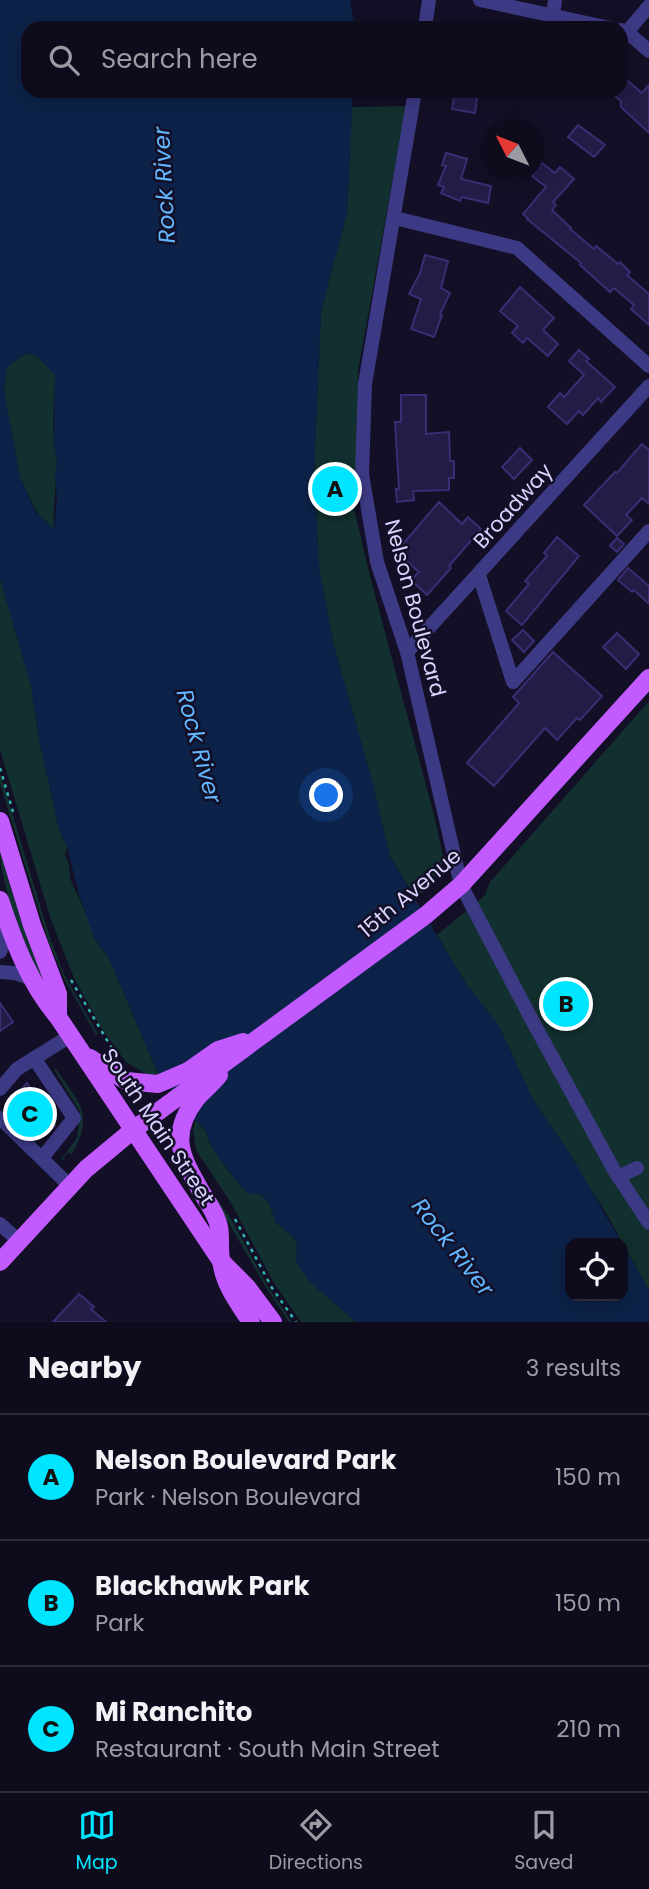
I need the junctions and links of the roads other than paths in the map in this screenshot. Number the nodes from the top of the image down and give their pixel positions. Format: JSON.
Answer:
{"nodes":[{"id":1,"x":429,"y":0,"type":"edge"},
{"id":2,"x":480,"y":0,"type":"edge"},
{"id":3,"x":555,"y":0,"type":"edge"},
{"id":4,"x":649,"y":6,"type":"edge"},
{"id":5,"x":553,"y":16,"type":"junction"},
{"id":6,"x":426,"y":21,"type":"edge"},
{"id":7,"x":577,"y":21,"type":"edge"},
{"id":8,"x":628,"y":27,"type":"edge"},
{"id":9,"x":628,"y":34,"type":"edge"},
{"id":10,"x":649,"y":51,"type":"edge"},
{"id":11,"x":414,"y":98,"type":"edge"},
{"id":12,"x":395,"y":218,"type":"junction"},
{"id":13,"x":649,"y":366,"type":"edge"},
{"id":14,"x":646,"y":397,"type":"edge"},
{"id":15,"x":649,"y":531,"type":"edge"},
{"id":16,"x":479,"y":575,"type":"junction"},
{"id":17,"x":407,"y":652,"type":"junction"},
{"id":18,"x":649,"y":678,"type":"edge"},
{"id":19,"x":8,"y":820,"type":"edge"},
{"id":20,"x":461,"y":884,"type":"junction"},
{"id":21,"x":0,"y":900,"type":"edge"},
{"id":22,"x":8,"y":924,"type":"junction"},
{"id":23,"x":0,"y":952,"type":"edge"},
{"id":24,"x":0,"y":972,"type":"edge"},
{"id":25,"x":31,"y":978,"type":"junction"},
{"id":26,"x":58,"y":1017,"type":"junction"},
{"id":27,"x":260,"y":1036,"type":"junction"},
{"id":28,"x":74,"y":1041,"type":"junction"},
{"id":29,"x":236,"y":1054,"type":"junction"},
{"id":30,"x":34,"y":1058,"type":"junction"},
{"id":31,"x":0,"y":1089,"type":"edge"},
{"id":32,"x":0,"y":1118,"type":"edge"},
{"id":33,"x":133,"y":1130,"type":"junction"},
{"id":34,"x":42,"y":1158,"type":"junction"},
{"id":35,"x":637,"y":1168,"type":"dead end"},
{"id":36,"x":618,"y":1177,"type":"junction"},
{"id":37,"x":70,"y":1186,"type":"junction"},
{"id":38,"x":649,"y":1223,"type":"edge"},
{"id":39,"x":0,"y":1224,"type":"edge"},
{"id":40,"x":19,"y":1241,"type":"junction"},
{"id":41,"x":221,"y":1261,"type":"junction"},
{"id":42,"x":0,"y":1262,"type":"edge"},
{"id":43,"x":251,"y":1322,"type":"edge"},
{"id":44,"x":273,"y":1322,"type":"edge"}],
"edges":[{"from":1,"to":6,"type":"street"},
{"from":2,"to":5,"type":"street"},
{"from":3,"to":5,"type":"street"},
{"from":4,"to":8,"type":"street"},
{"from":5,"to":7,"type":"street"},
{"from":9,"to":10,"type":"street"},
{"from":11,"to":12,"type":"street","name":"Nelson Boulevard"},
{"from":12,"to":13,"type":"street"},
{"from":12,"to":17,"type":"street","name":"Nelson Boulevard"},
{"from":14,"to":16,"type":"street","name":"Broadway"},
{"from":15,"to":16,"type":"street"},
{"from":16,"to":17,"type":"street","name":"Broadway"},
{"from":17,"to":20,"type":"street","name":"Nelson Boulevard"},
{"from":18,"to":20,"type":"main road","name":"15th Avenue"},
{"from":19,"to":26,"type":"main road","name":"South Main Street"},
{"from":20,"to":27,"type":"main road","name":"15th Avenue"},
{"from":20,"to":36,"type":"street","name":"Nelson Boulevard"},
{"from":21,"to":22,"type":"main road","name":"South Main Street"},
{"from":22,"to":23,"type":"street"},
{"from":22,"to":25,"type":"main road","name":"South Main Street"},
{"from":24,"to":25,"type":"street"},
{"from":25,"to":26,"type":"main road","name":"South Main Street"},
{"from":26,"to":28,"type":"main road","name":"South Main Street"},
{"from":27,"to":28,"type":"main road"},
{"from":27,"to":29,"type":"main road","name":"15th Avenue"},
{"from":28,"to":30,"type":"street"},
{"from":28,"to":33,"type":"main road","name":"South Main Street"},
{"from":29,"to":33,"type":"main road","name":"15th Avenue"},
{"from":29,"to":41,"type":"main road"},
{"from":30,"to":31,"type":"street"},
{"from":30,"to":34,"type":"street"},
{"from":32,"to":34,"type":"street"},
{"from":33,"to":37,"type":"main road","name":"15th Avenue"},
{"from":33,"to":41,"type":"main road","name":"South Main Street"},
{"from":34,"to":37,"type":"street"},
{"from":35,"to":36,"type":"street"},
{"from":36,"to":38,"type":"street","name":"Nelson Boulevard"},
{"from":37,"to":40,"type":"main road","name":"15th Avenue"},
{"from":39,"to":40,"type":"street"},
{"from":40,"to":42,"type":"main road","name":"15th Avenue"},
{"from":41,"to":43,"type":"main road","name":"South Main Street"},
{"from":41,"to":44,"type":"main road","name":"South Main Street"}]}
